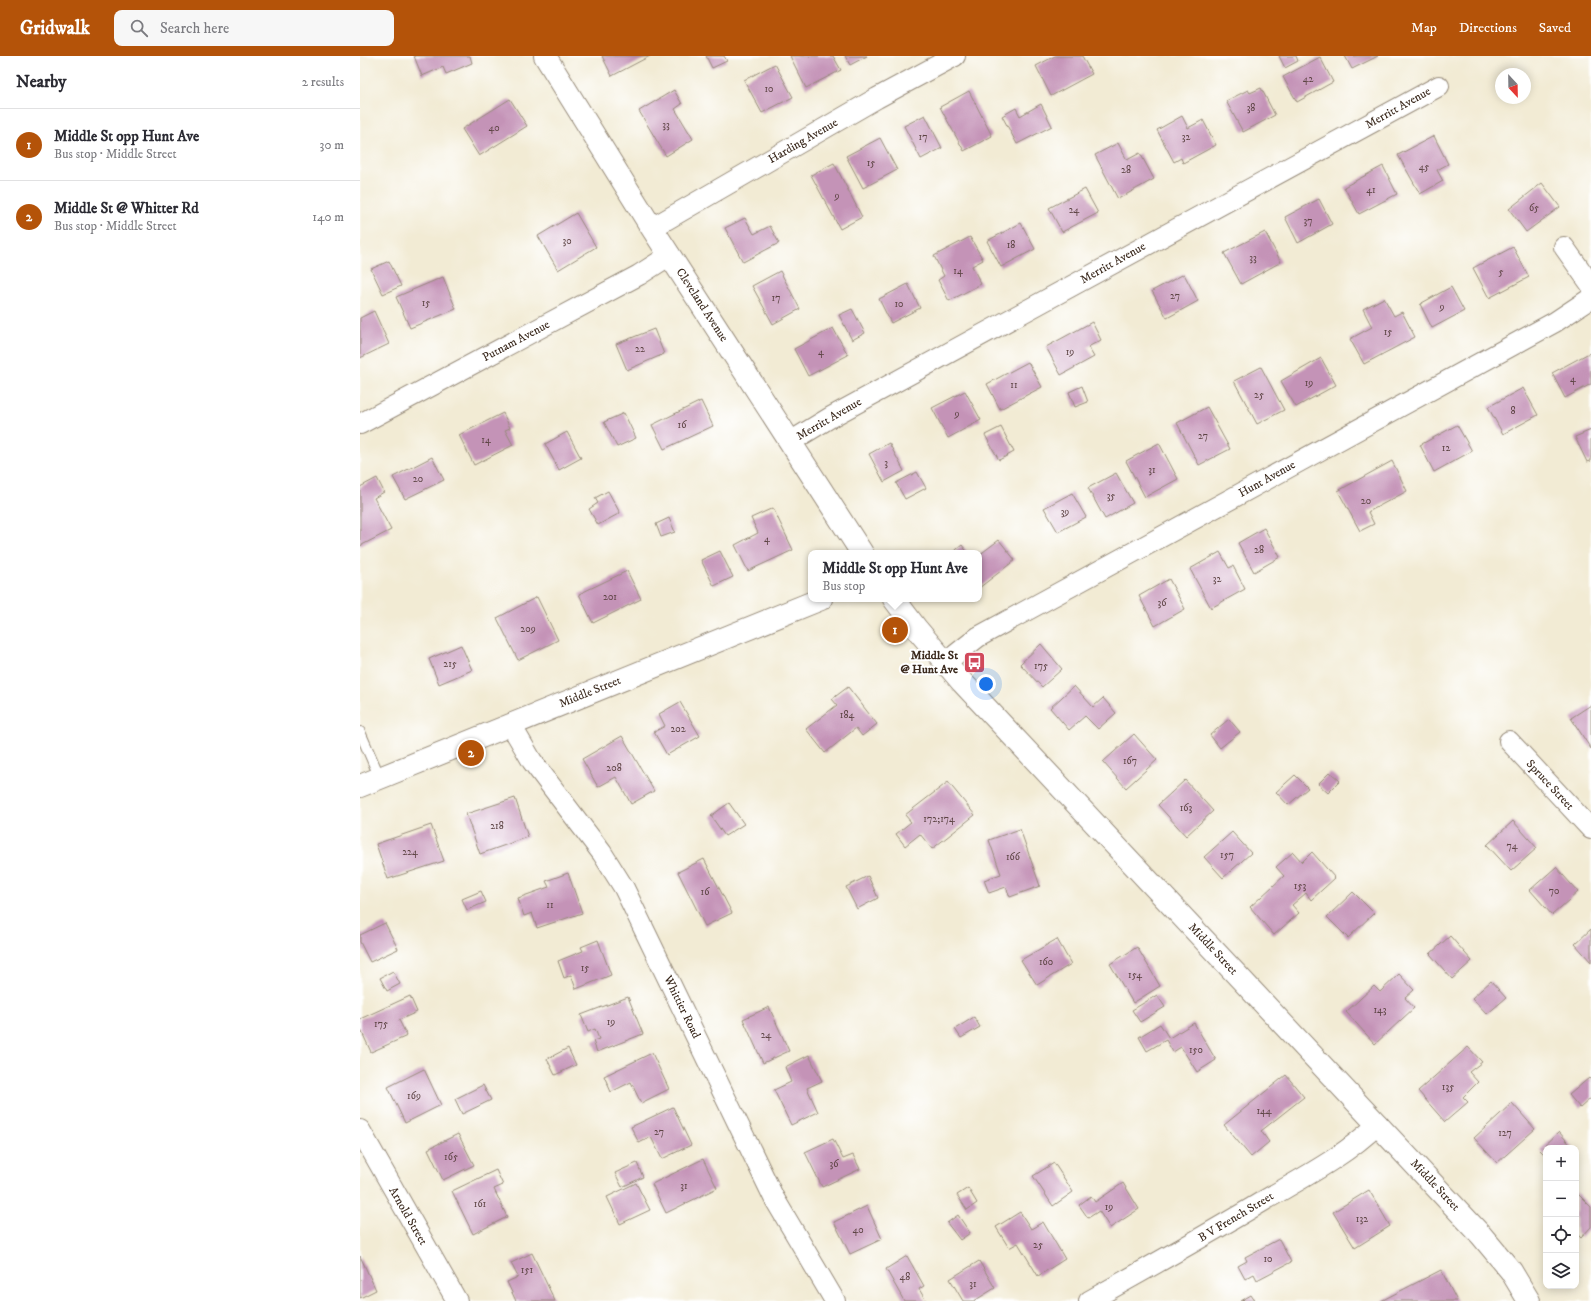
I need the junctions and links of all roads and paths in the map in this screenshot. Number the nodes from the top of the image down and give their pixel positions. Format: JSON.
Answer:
{"nodes":[{"id":1,"x":545,"y":56,"type":"edge"},
{"id":2,"x":955,"y":56,"type":"edge"},
{"id":3,"x":1438,"y":86,"type":"dead end"},
{"id":4,"x":652,"y":228,"type":"junction"},
{"id":5,"x":1564,"y":247,"type":"dead end"},
{"id":6,"x":670,"y":255,"type":"junction"},
{"id":7,"x":1591,"y":285,"type":"edge"},
{"id":8,"x":1591,"y":298,"type":"edge"},
{"id":9,"x":360,"y":424,"type":"edge"},
{"id":10,"x":790,"y":442,"type":"junction"},
{"id":11,"x":860,"y":550,"type":"edge"},
{"id":12,"x":814,"y":602,"type":"edge"},
{"id":13,"x":896,"y":602,"type":"edge"},
{"id":14,"x":945,"y":663,"type":"junction"},
{"id":15,"x":511,"y":724,"type":"junction"},
{"id":16,"x":360,"y":732,"type":"edge"},
{"id":17,"x":1509,"y":741,"type":"dead end"},
{"id":18,"x":370,"y":782,"type":"edge"},
{"id":19,"x":1591,"y":829,"type":"edge"},
{"id":20,"x":1378,"y":1124,"type":"junction"},
{"id":21,"x":360,"y":1130,"type":"edge"},
{"id":22,"x":457,"y":1301,"type":"edge"},
{"id":23,"x":835,"y":1301,"type":"edge"},
{"id":24,"x":1089,"y":1301,"type":"edge"},
{"id":25,"x":1530,"y":1301,"type":"edge"}],
"edges":[{"from":1,"to":4,"type":"street","name":"Cleveland Avenue"},
{"from":2,"to":4,"type":"street","name":"Harding Avenue"},
{"from":3,"to":10,"type":"street","name":"Merritt Avenue"},
{"from":4,"to":6,"type":"street","name":"Cleveland Avenue"},
{"from":5,"to":7,"type":"street"},
{"from":6,"to":9,"type":"street","name":"Putnam Avenue"},
{"from":6,"to":10,"type":"street","name":"Cleveland Avenue"},
{"from":8,"to":14,"type":"street","name":"Hunt Avenue"},
{"from":10,"to":11,"type":"street","name":"Cleveland Avenue"},
{"from":12,"to":15,"type":"street","name":"Middle Street"},
{"from":13,"to":14,"type":"street","name":"Middle Street"},
{"from":14,"to":20,"type":"street","name":"Middle Street"},
{"from":15,"to":18,"type":"street","name":"Middle Street"},
{"from":15,"to":23,"type":"street","name":"Whittier Road"},
{"from":16,"to":18,"type":"lane"},
{"from":17,"to":19,"type":"street","name":"Spruce Street"},
{"from":20,"to":24,"type":"street","name":"B V French Street"},
{"from":20,"to":25,"type":"street","name":"Middle Street"},
{"from":21,"to":22,"type":"street","name":"Arnold Street"}]}
